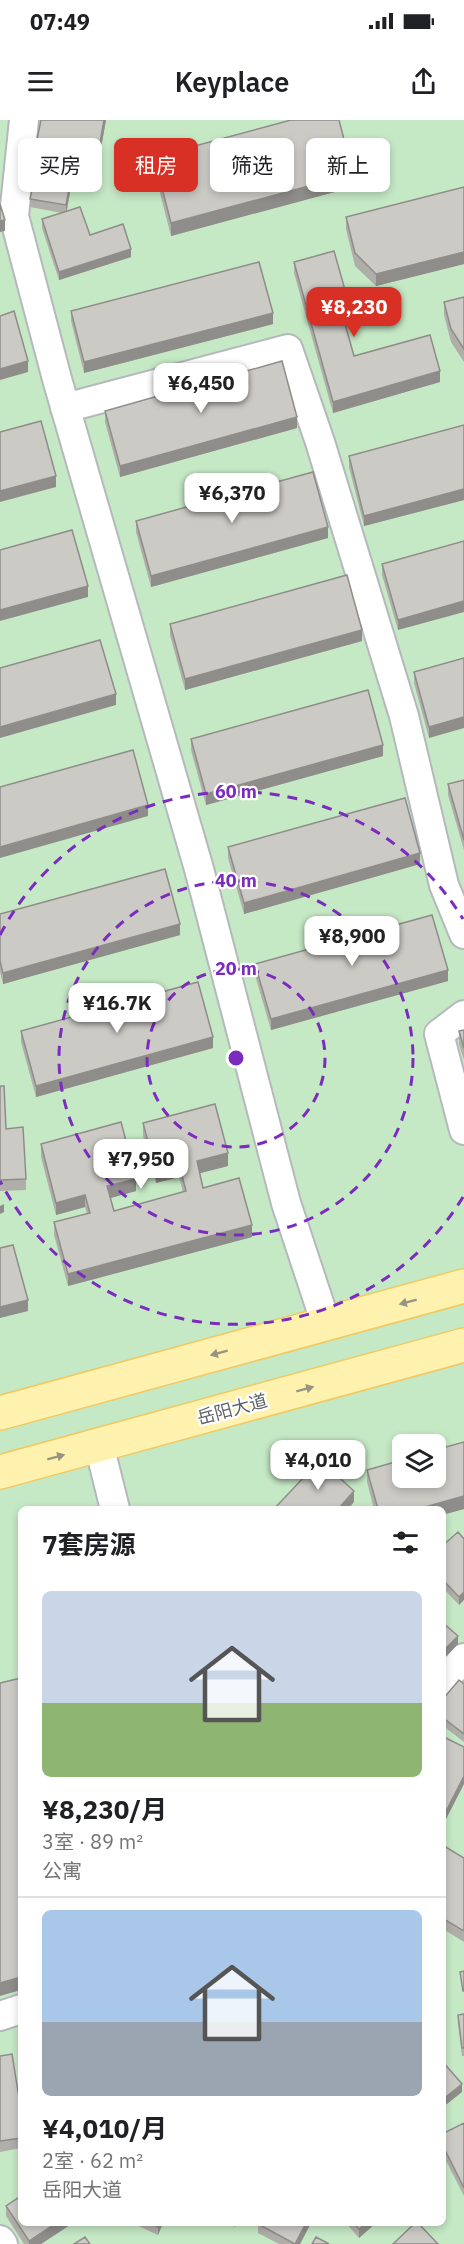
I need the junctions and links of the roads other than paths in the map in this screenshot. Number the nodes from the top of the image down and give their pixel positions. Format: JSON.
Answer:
{"nodes":[{"id":1,"x":24,"y":120,"type":"edge"},
{"id":2,"x":65,"y":408,"type":"junction"},
{"id":3,"x":464,"y":934,"type":"edge"},
{"id":4,"x":464,"y":1016,"type":"edge"},
{"id":5,"x":464,"y":1130,"type":"edge"},
{"id":6,"x":464,"y":1286,"type":"edge"},
{"id":7,"x":326,"y":1324,"type":"junction"},
{"id":8,"x":464,"y":1345,"type":"edge"},
{"id":9,"x":0,"y":1413,"type":"edge"},
{"id":10,"x":99,"y":1445,"type":"junction"},
{"id":11,"x":0,"y":1472,"type":"edge"},
{"id":12,"x":114,"y":1506,"type":"edge"},
{"id":13,"x":464,"y":1658,"type":"edge"},
{"id":14,"x":446,"y":1678,"type":"edge"},
{"id":15,"x":18,"y":2010,"type":"edge"},
{"id":16,"x":0,"y":2016,"type":"edge"},
{"id":17,"x":0,"y":2240,"type":"edge"},
{"id":18,"x":3,"y":2244,"type":"edge"}],
"edges":[{"from":1,"to":2,"type":"street"},
{"from":2,"to":3,"type":"street"},
{"from":2,"to":7,"type":"street"},
{"from":4,"to":5,"type":"street"},
{"from":6,"to":7,"type":"main road","one_way":true},
{"from":7,"to":9,"type":"main road","one_way":true},
{"from":10,"to":8,"type":"main road","name":"岳阳大道","one_way":true},
{"from":11,"to":10,"type":"main road","name":"岳阳大道","one_way":true},
{"from":10,"to":12,"type":"street"},
{"from":13,"to":14,"type":"street"},
{"from":15,"to":16,"type":"street"},
{"from":17,"to":18,"type":"street"}]}
